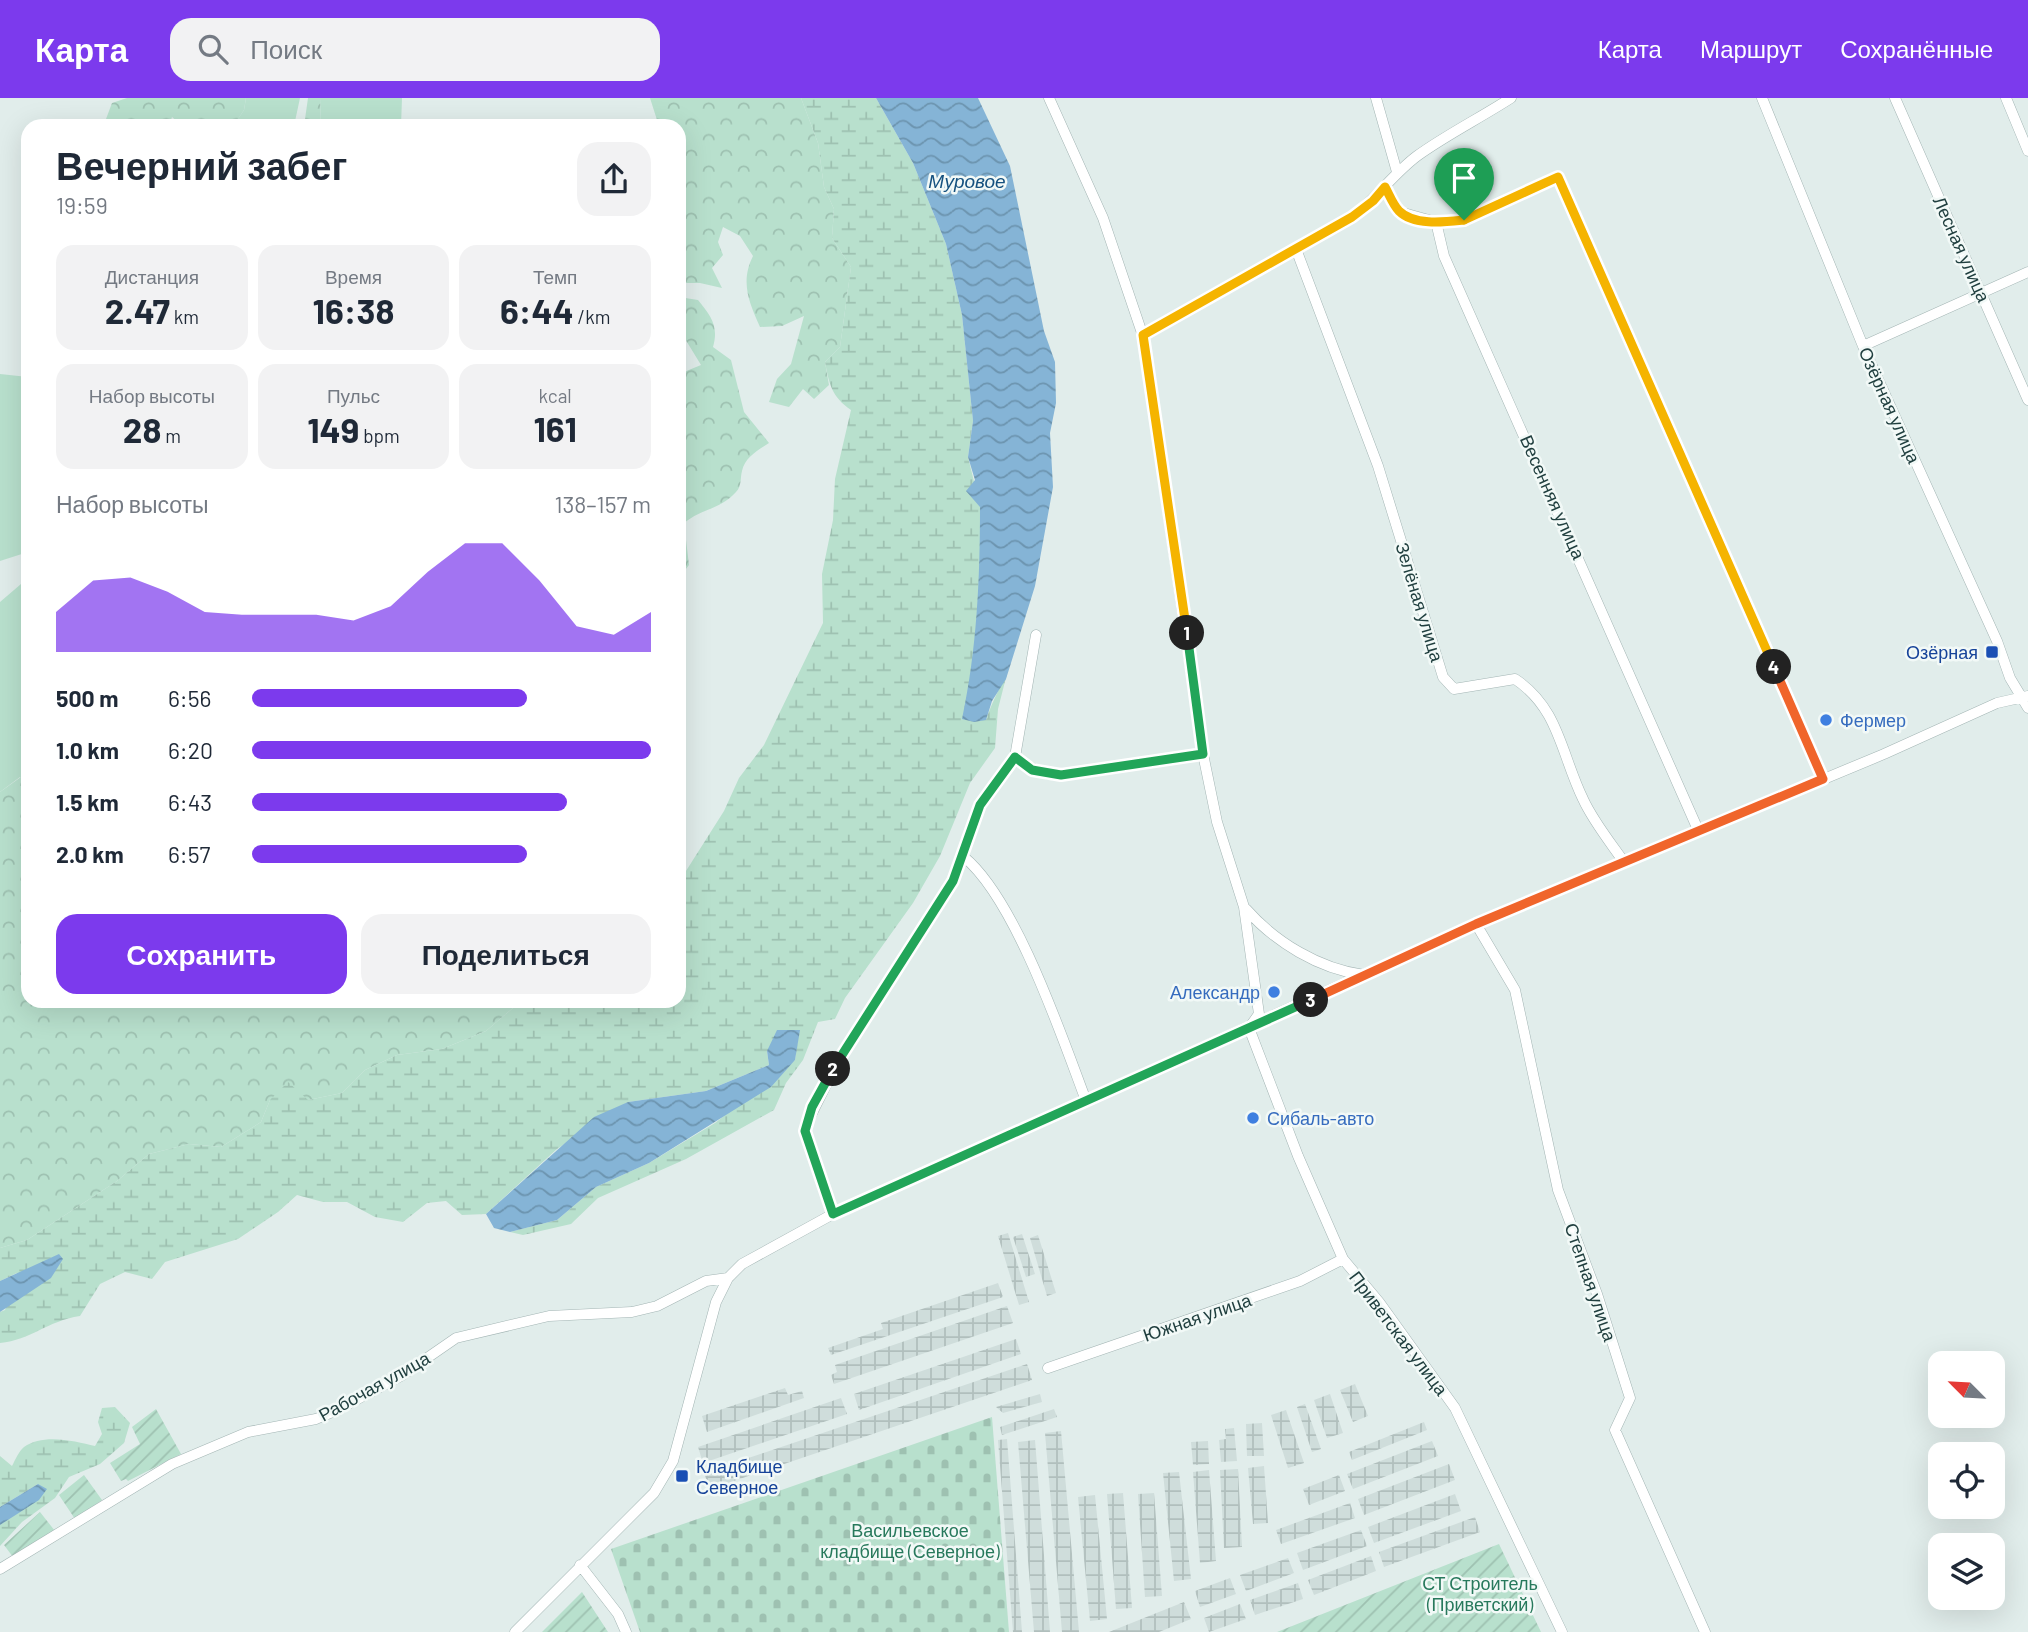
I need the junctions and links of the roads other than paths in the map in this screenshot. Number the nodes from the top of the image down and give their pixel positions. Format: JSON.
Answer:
{"nodes":[{"id":1,"x":1049,"y":98,"type":"edge"},
{"id":2,"x":1376,"y":98,"type":"edge"},
{"id":3,"x":1511,"y":98,"type":"edge"},
{"id":4,"x":1762,"y":98,"type":"edge"},
{"id":5,"x":1895,"y":98,"type":"edge"},
{"id":6,"x":2006,"y":98,"type":"edge"},
{"id":7,"x":2028,"y":152,"type":"edge"},
{"id":8,"x":1397,"y":172,"type":"junction"},
{"id":9,"x":1385,"y":187,"type":"junction"},
{"id":10,"x":1436,"y":222,"type":"junction"},
{"id":11,"x":1296,"y":249,"type":"junction"},
{"id":12,"x":2028,"y":272,"type":"edge"},
{"id":13,"x":1982,"y":292,"type":"junction"},
{"id":14,"x":1143,"y":335,"type":"junction"},
{"id":15,"x":1863,"y":345,"type":"junction"},
{"id":16,"x":2028,"y":400,"type":"edge"},
{"id":17,"x":1036,"y":635,"type":"dead end"},
{"id":18,"x":2026,"y":696,"type":"edge"},
{"id":19,"x":2028,"y":708,"type":"edge"},
{"id":20,"x":1203,"y":754,"type":"junction"},
{"id":21,"x":1015,"y":757,"type":"junction"},
{"id":22,"x":1823,"y":779,"type":"junction"},
{"id":23,"x":1699,"y":832,"type":"junction"},
{"id":24,"x":964,"y":857,"type":"junction"},
{"id":25,"x":1624,"y":862,"type":"junction"},
{"id":26,"x":1244,"y":907,"type":"junction"},
{"id":27,"x":1476,"y":924,"type":"junction"},
{"id":28,"x":1364,"y":975,"type":"junction"},
{"id":29,"x":1249,"y":1028,"type":"junction"},
{"id":30,"x":1085,"y":1098,"type":"junction"},
{"id":31,"x":833,"y":1214,"type":"junction"},
{"id":32,"x":1343,"y":1259,"type":"junction"},
{"id":33,"x":728,"y":1278,"type":"junction"},
{"id":34,"x":1048,"y":1368,"type":"dead end"},
{"id":35,"x":580,"y":1565,"type":"junction"},
{"id":36,"x":0,"y":1569,"type":"edge"},
{"id":37,"x":515,"y":1632,"type":"edge"},
{"id":38,"x":626,"y":1632,"type":"edge"},
{"id":39,"x":1562,"y":1632,"type":"edge"},
{"id":40,"x":1705,"y":1632,"type":"edge"}],
"edges":[{"from":1,"to":14,"type":"street"},
{"from":2,"to":8,"type":"street"},
{"from":3,"to":8,"type":"street"},
{"from":4,"to":15,"type":"street","name":"Озёрная улица"},
{"from":5,"to":13,"type":"street","name":"Лесная улица"},
{"from":6,"to":7,"type":"street"},
{"from":8,"to":9,"type":"street"},
{"from":9,"to":10,"type":"street"},
{"from":9,"to":11,"type":"street"},
{"from":10,"to":22,"type":"street"},
{"from":10,"to":23,"type":"street","name":"Весенняя улица"},
{"from":11,"to":14,"type":"street"},
{"from":11,"to":25,"type":"street","name":"Зелёная улица"},
{"from":12,"to":13,"type":"street"},
{"from":13,"to":15,"type":"street"},
{"from":13,"to":16,"type":"street","name":"Лесная улица"},
{"from":14,"to":20,"type":"street"},
{"from":15,"to":18,"type":"street","name":"Озёрная улица"},
{"from":17,"to":21,"type":"street"},
{"from":18,"to":19,"type":"street","name":"Озёрная улица"},
{"from":18,"to":22,"type":"street","name":"Рабочая улица"},
{"from":20,"to":21,"type":"street"},
{"from":20,"to":26,"type":"street"},
{"from":21,"to":24,"type":"street"},
{"from":22,"to":23,"type":"street","name":"Рабочая улица"},
{"from":23,"to":25,"type":"street","name":"Рабочая улица"},
{"from":24,"to":30,"type":"street"},
{"from":24,"to":31,"type":"street"},
{"from":25,"to":27,"type":"street","name":"Рабочая улица"},
{"from":26,"to":28,"type":"street"},
{"from":26,"to":29,"type":"street"},
{"from":27,"to":28,"type":"street","name":"Рабочая улица"},
{"from":27,"to":40,"type":"street","name":"Степная улица"},
{"from":28,"to":29,"type":"street","name":"Рабочая улица"},
{"from":29,"to":30,"type":"street","name":"Рабочая улица"},
{"from":29,"to":32,"type":"street","name":"Приветская улица"},
{"from":30,"to":31,"type":"street","name":"Рабочая улица"},
{"from":31,"to":33,"type":"street","name":"Рабочая улица"},
{"from":32,"to":34,"type":"street","name":"Южная улица"},
{"from":32,"to":39,"type":"street","name":"Приветская улица"},
{"from":33,"to":35,"type":"street","name":"Рабочая улица"},
{"from":33,"to":36,"type":"street","name":"Рабочая улица"},
{"from":35,"to":37,"type":"street","name":"Рабочая улица"},
{"from":35,"to":38,"type":"street"}]}
